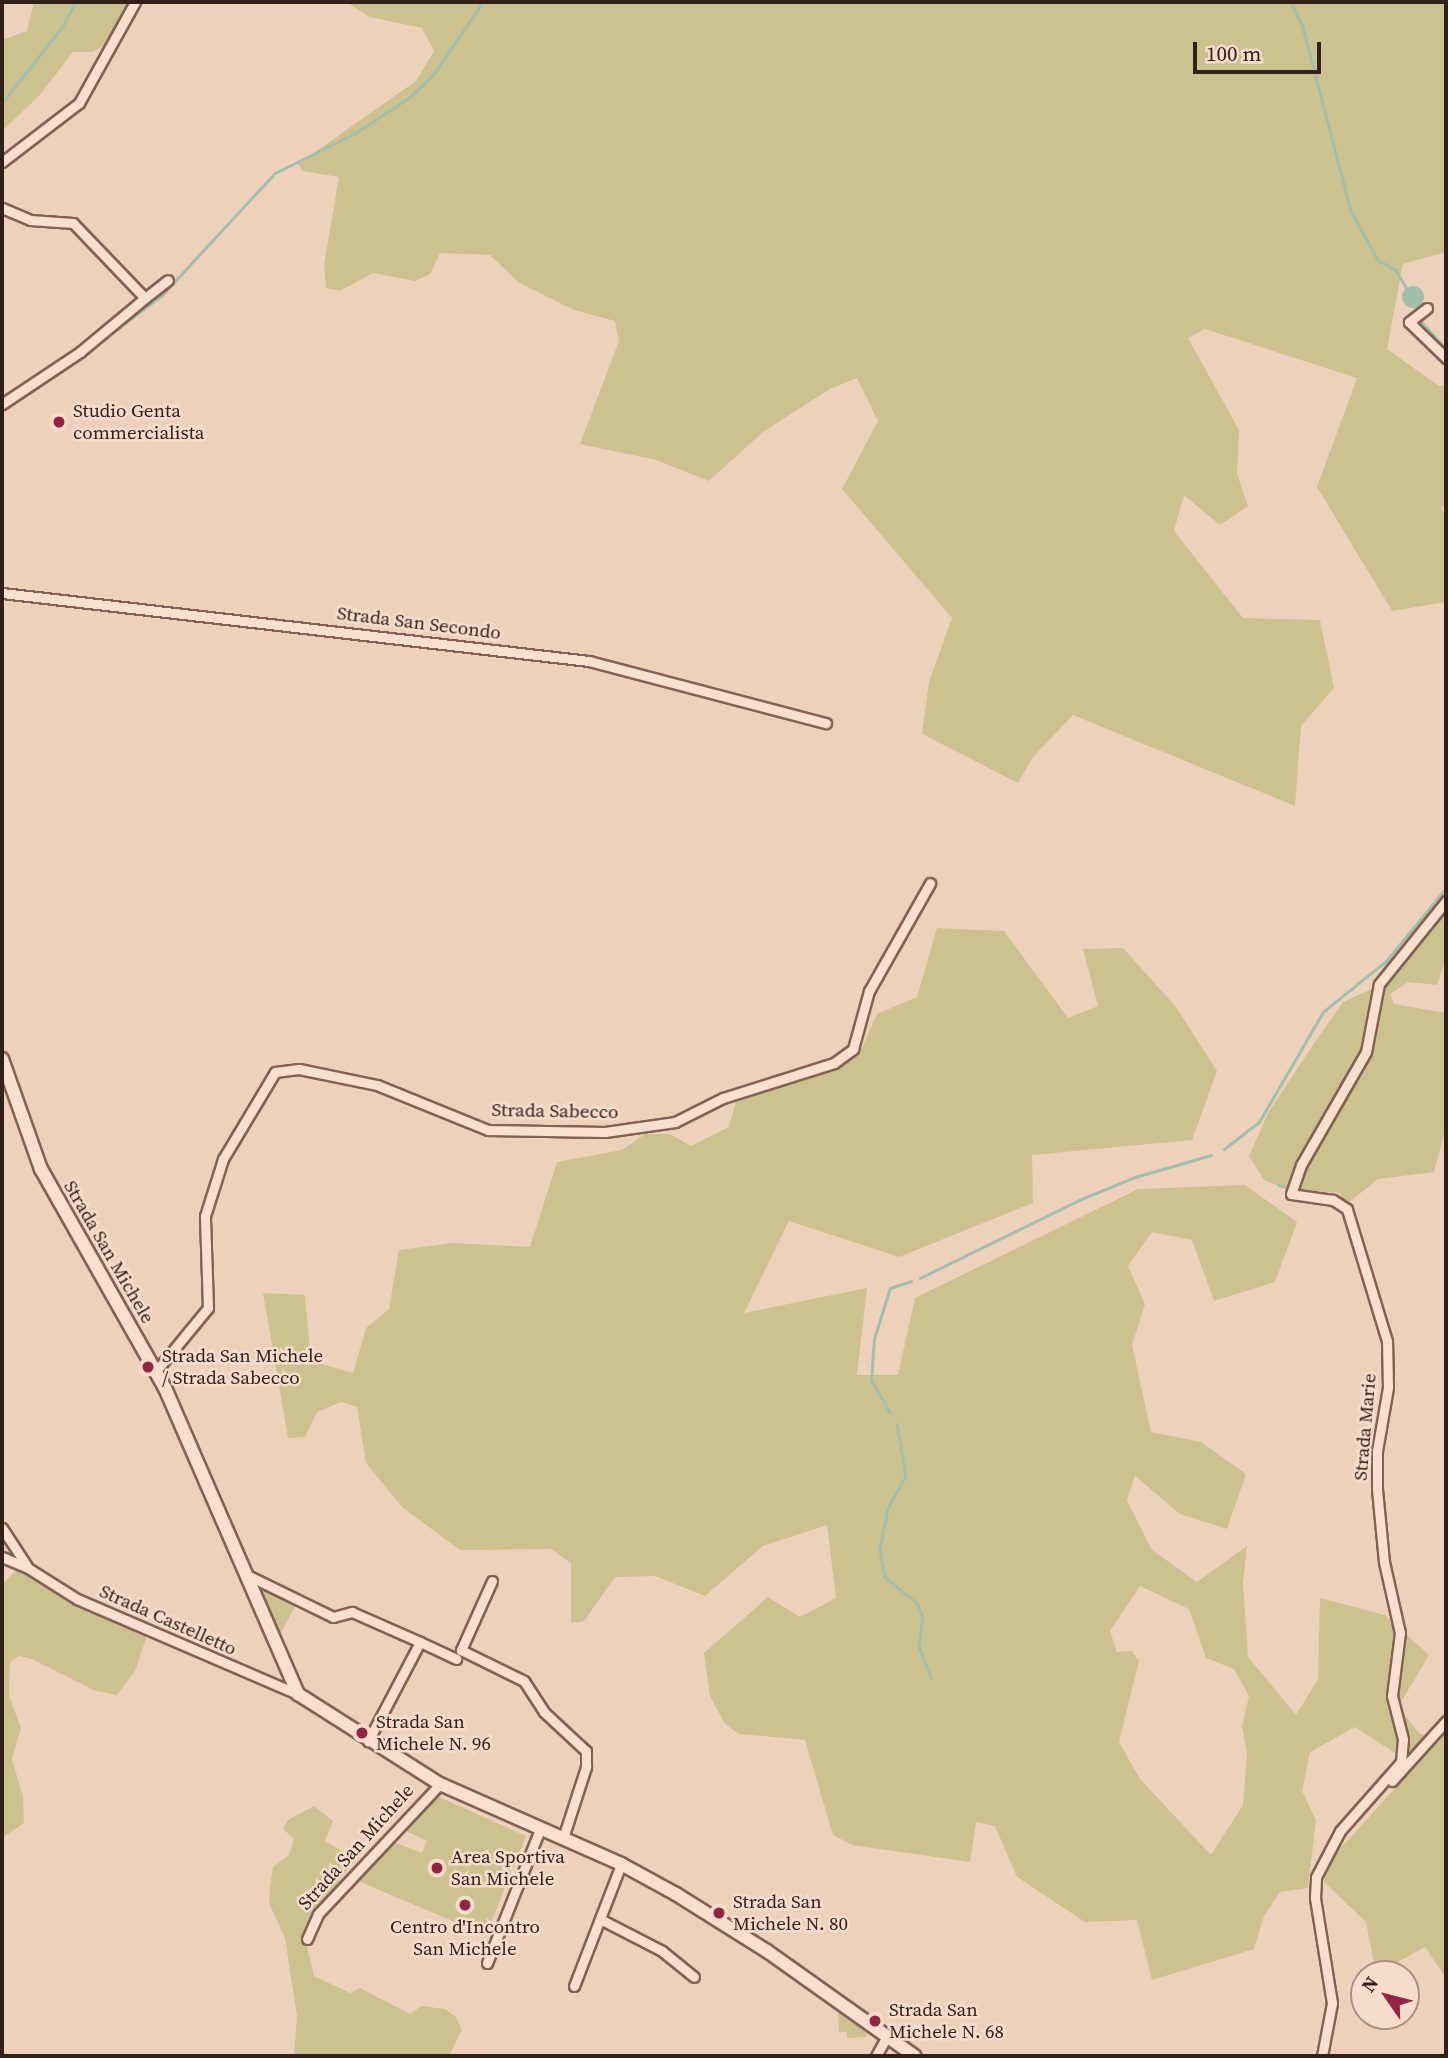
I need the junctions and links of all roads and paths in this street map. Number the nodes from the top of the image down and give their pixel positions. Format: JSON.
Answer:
{"nodes":[{"id":1,"x":135,"y":2,"type":"edge"},
{"id":2,"x":2,"y":162,"type":"edge"},
{"id":3,"x":2,"y":208,"type":"edge"},
{"id":4,"x":167,"y":280,"type":"dead end"},
{"id":5,"x":145,"y":298,"type":"junction"},
{"id":6,"x":1427,"y":308,"type":"dead end"},
{"id":7,"x":1446,"y":358,"type":"edge"},
{"id":8,"x":2,"y":404,"type":"edge"},
{"id":9,"x":2,"y":593,"type":"edge"},
{"id":10,"x":826,"y":723,"type":"dead end"},
{"id":11,"x":930,"y":883,"type":"dead end"},
{"id":12,"x":1446,"y":901,"type":"edge"},
{"id":13,"x":2,"y":1059,"type":"edge"},
{"id":14,"x":156,"y":1371,"type":"junction"},
{"id":15,"x":2,"y":1528,"type":"edge"},
{"id":16,"x":2,"y":1558,"type":"edge"},
{"id":17,"x":28,"y":1568,"type":"junction"},
{"id":18,"x":246,"y":1574,"type":"junction"},
{"id":19,"x":492,"y":1581,"type":"dead end"},
{"id":20,"x":420,"y":1642,"type":"junction"},
{"id":21,"x":456,"y":1659,"type":"dead end"},
{"id":22,"x":298,"y":1694,"type":"junction"},
{"id":23,"x":1446,"y":1721,"type":"edge"},
{"id":24,"x":368,"y":1741,"type":"junction"},
{"id":25,"x":440,"y":1784,"type":"junction"},
{"id":26,"x":1371,"y":1795,"type":"junction"},
{"id":27,"x":540,"y":1829,"type":"junction"},
{"id":28,"x":563,"y":1838,"type":"junction"},
{"id":29,"x":621,"y":1864,"type":"junction"},
{"id":30,"x":600,"y":1919,"type":"junction"},
{"id":31,"x":307,"y":1939,"type":"dead end"},
{"id":32,"x":487,"y":1963,"type":"dead end"},
{"id":33,"x":694,"y":1977,"type":"dead end"},
{"id":34,"x":574,"y":1986,"type":"dead end"},
{"id":35,"x":887,"y":2036,"type":"junction"},
{"id":36,"x":876,"y":2056,"type":"edge"},
{"id":37,"x":915,"y":2056,"type":"edge"},
{"id":38,"x":1322,"y":2056,"type":"edge"}],
"edges":[{"from":1,"to":2,"type":"street"},
{"from":3,"to":5,"type":"street"},
{"from":4,"to":5,"type":"street"},
{"from":5,"to":8,"type":"street"},
{"from":6,"to":7,"type":"street"},
{"from":9,"to":10,"type":"street","name":"Strada San Secondo"},
{"from":11,"to":14,"type":"street","name":"Strada Sabecco"},
{"from":12,"to":26,"type":"street","name":"Strada Marie"},
{"from":13,"to":14,"type":"street","name":"Strada San Michele"},
{"from":14,"to":18,"type":"street","name":"Strada San Michele"},
{"from":15,"to":17,"type":"street","name":"Strada Castelletto"},
{"from":16,"to":17,"type":"street","name":"Strada Castelletto"},
{"from":17,"to":22,"type":"street","name":"Strada Castelletto"},
{"from":18,"to":20,"type":"street"},
{"from":18,"to":22,"type":"street","name":"Strada San Michele"},
{"from":19,"to":28,"type":"street"},
{"from":20,"to":21,"type":"street"},
{"from":20,"to":24,"type":"street"},
{"from":22,"to":24,"type":"street","name":"Strada San Michele"},
{"from":23,"to":26,"type":"street"},
{"from":24,"to":25,"type":"street","name":"Strada San Michele"},
{"from":25,"to":27,"type":"street","name":"Strada San Michele"},
{"from":25,"to":31,"type":"street","name":"Strada San Michele"},
{"from":26,"to":38,"type":"street","name":"Strada Marie"},
{"from":27,"to":28,"type":"street","name":"Strada San Michele"},
{"from":27,"to":32,"type":"street"},
{"from":28,"to":29,"type":"street","name":"Strada San Michele"},
{"from":29,"to":30,"type":"street"},
{"from":29,"to":35,"type":"street","name":"Strada San Michele"},
{"from":30,"to":33,"type":"street"},
{"from":30,"to":34,"type":"street"},
{"from":35,"to":36,"type":"street"},
{"from":35,"to":37,"type":"street","name":"Strada San Michele"}]}
